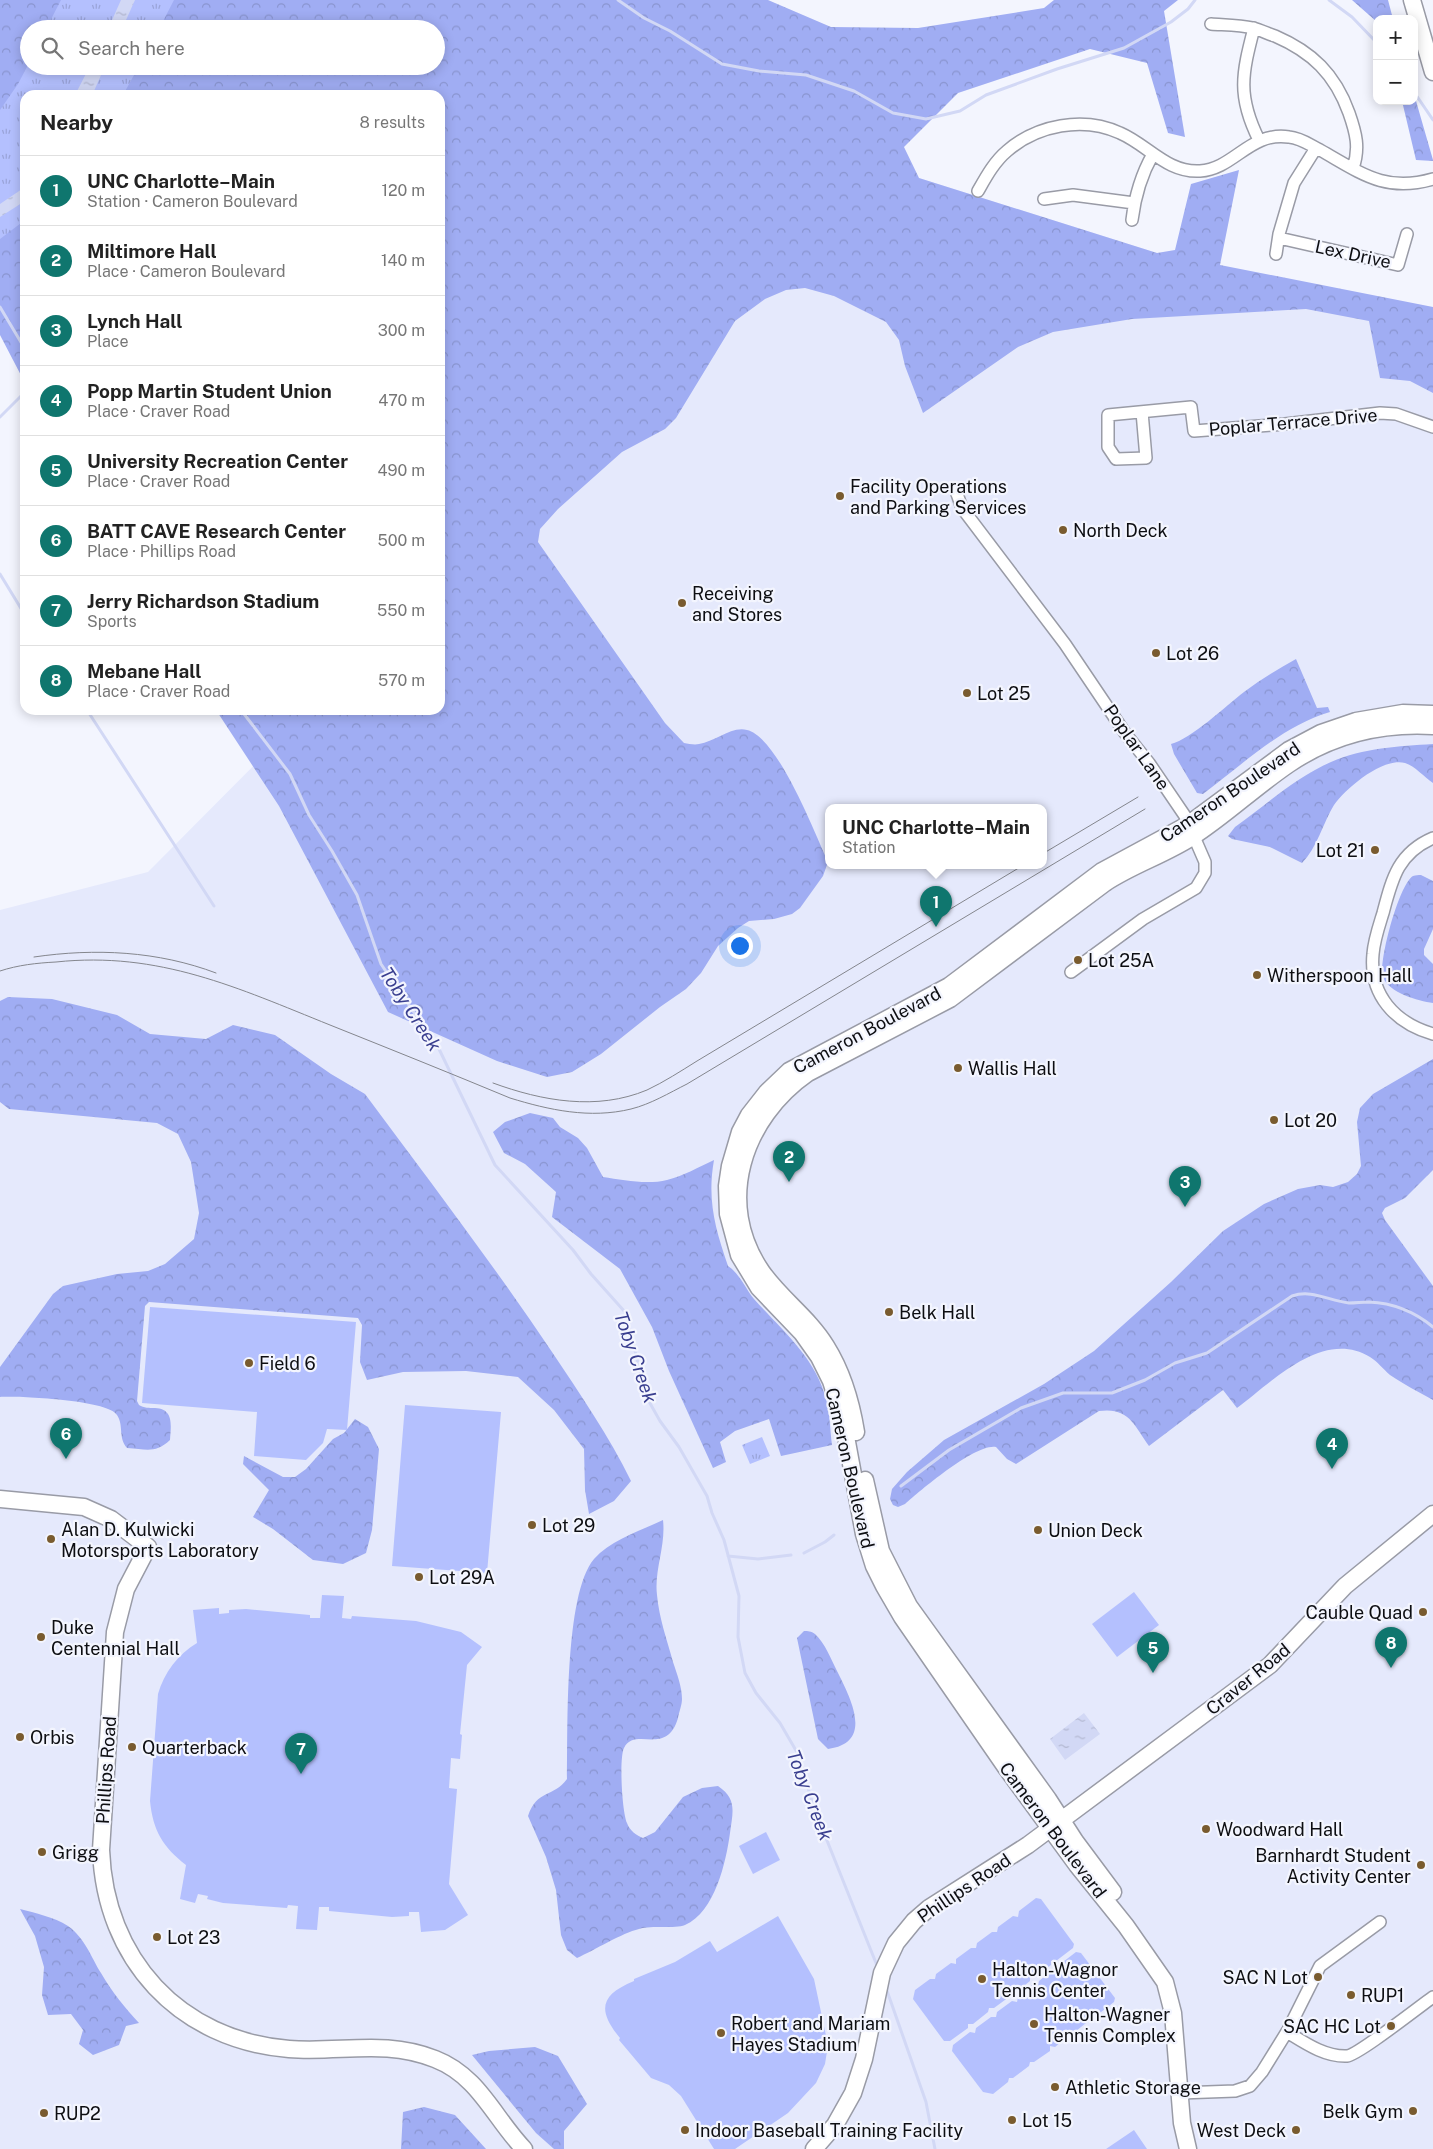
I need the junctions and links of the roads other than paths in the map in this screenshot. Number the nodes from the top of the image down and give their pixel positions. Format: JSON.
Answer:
{"nodes":[{"id":1,"x":1412,"y":0,"type":"edge"},
{"id":2,"x":1212,"y":24,"type":"dead end"},
{"id":3,"x":1254,"y":28,"type":"junction"},
{"id":4,"x":1433,"y":72,"type":"edge"},
{"id":5,"x":1258,"y":140,"type":"junction"},
{"id":6,"x":1316,"y":148,"type":"junction"},
{"id":7,"x":1153,"y":154,"type":"junction"},
{"id":8,"x":1352,"y":168,"type":"junction"},
{"id":9,"x":1433,"y":179,"type":"edge"},
{"id":10,"x":978,"y":191,"type":"dead end"},
{"id":11,"x":1044,"y":199,"type":"dead end"},
{"id":12,"x":1134,"y":203,"type":"junction"},
{"id":13,"x":1132,"y":220,"type":"dead end"},
{"id":14,"x":1407,"y":234,"type":"dead end"},
{"id":15,"x":1278,"y":238,"type":"junction"},
{"id":16,"x":1276,"y":254,"type":"dead end"},
{"id":17,"x":1142,"y":412,"type":"junction"},
{"id":18,"x":1433,"y":427,"type":"edge"},
{"id":19,"x":956,"y":491,"type":"dead end"},
{"id":20,"x":1433,"y":714,"type":"edge"},
{"id":21,"x":1433,"y":726,"type":"edge"},
{"id":22,"x":1191,"y":830,"type":"junction"},
{"id":23,"x":1433,"y":838,"type":"edge"},
{"id":24,"x":1071,"y":972,"type":"dead end"},
{"id":25,"x":1433,"y":1034,"type":"edge"},
{"id":26,"x":0,"y":1499,"type":"edge"},
{"id":27,"x":1433,"y":1514,"type":"edge"},
{"id":28,"x":1056,"y":1824,"type":"junction"},
{"id":29,"x":1380,"y":1922,"type":"dead end"},
{"id":30,"x":1433,"y":1997,"type":"edge"},
{"id":31,"x":1287,"y":2032,"type":"junction"},
{"id":32,"x":1183,"y":2092,"type":"junction"},
{"id":33,"x":524,"y":2149,"type":"edge"},
{"id":34,"x":814,"y":2149,"type":"edge"},
{"id":35,"x":1188,"y":2149,"type":"edge"},
{"id":36,"x":1198,"y":2149,"type":"edge"}],
"edges":[{"from":1,"to":4,"type":"street"},
{"from":2,"to":3,"type":"street"},
{"from":3,"to":5,"type":"street"},
{"from":3,"to":8,"type":"street"},
{"from":5,"to":6,"type":"street"},
{"from":5,"to":7,"type":"street"},
{"from":6,"to":8,"type":"street"},
{"from":6,"to":15,"type":"street"},
{"from":7,"to":10,"type":"street"},
{"from":7,"to":12,"type":"street"},
{"from":8,"to":9,"type":"street"},
{"from":11,"to":12,"type":"street"},
{"from":12,"to":13,"type":"street"},
{"from":14,"to":15,"type":"street","name":"Lex Drive"},
{"from":15,"to":16,"type":"street"},
{"from":17,"to":17,"type":"street","name":"Poplar Terrace Drive"},
{"from":17,"to":18,"type":"street","name":"Poplar Terrace Drive"},
{"from":19,"to":22,"type":"street","name":"Poplar Lane"},
{"from":20,"to":22,"type":"street","name":"Cameron Boulevard"},
{"from":21,"to":22,"type":"street","name":"Cameron Boulevard"},
{"from":22,"to":24,"type":"street","name":"Poplar Lane"},
{"from":22,"to":28,"type":"street","name":"Cameron Boulevard"},
{"from":23,"to":25,"type":"street"},
{"from":26,"to":33,"type":"street","name":"Phillips Road"},
{"from":27,"to":28,"type":"street","name":"Craver Road"},
{"from":28,"to":32,"type":"street","name":"Cameron Boulevard"},
{"from":28,"to":34,"type":"street","name":"Phillips Road"},
{"from":29,"to":31,"type":"street"},
{"from":30,"to":31,"type":"street"},
{"from":31,"to":32,"type":"street"},
{"from":32,"to":35,"type":"street","name":"Cameron Boulevard"},
{"from":32,"to":36,"type":"street","name":"Cameron Boulevard"}]}
